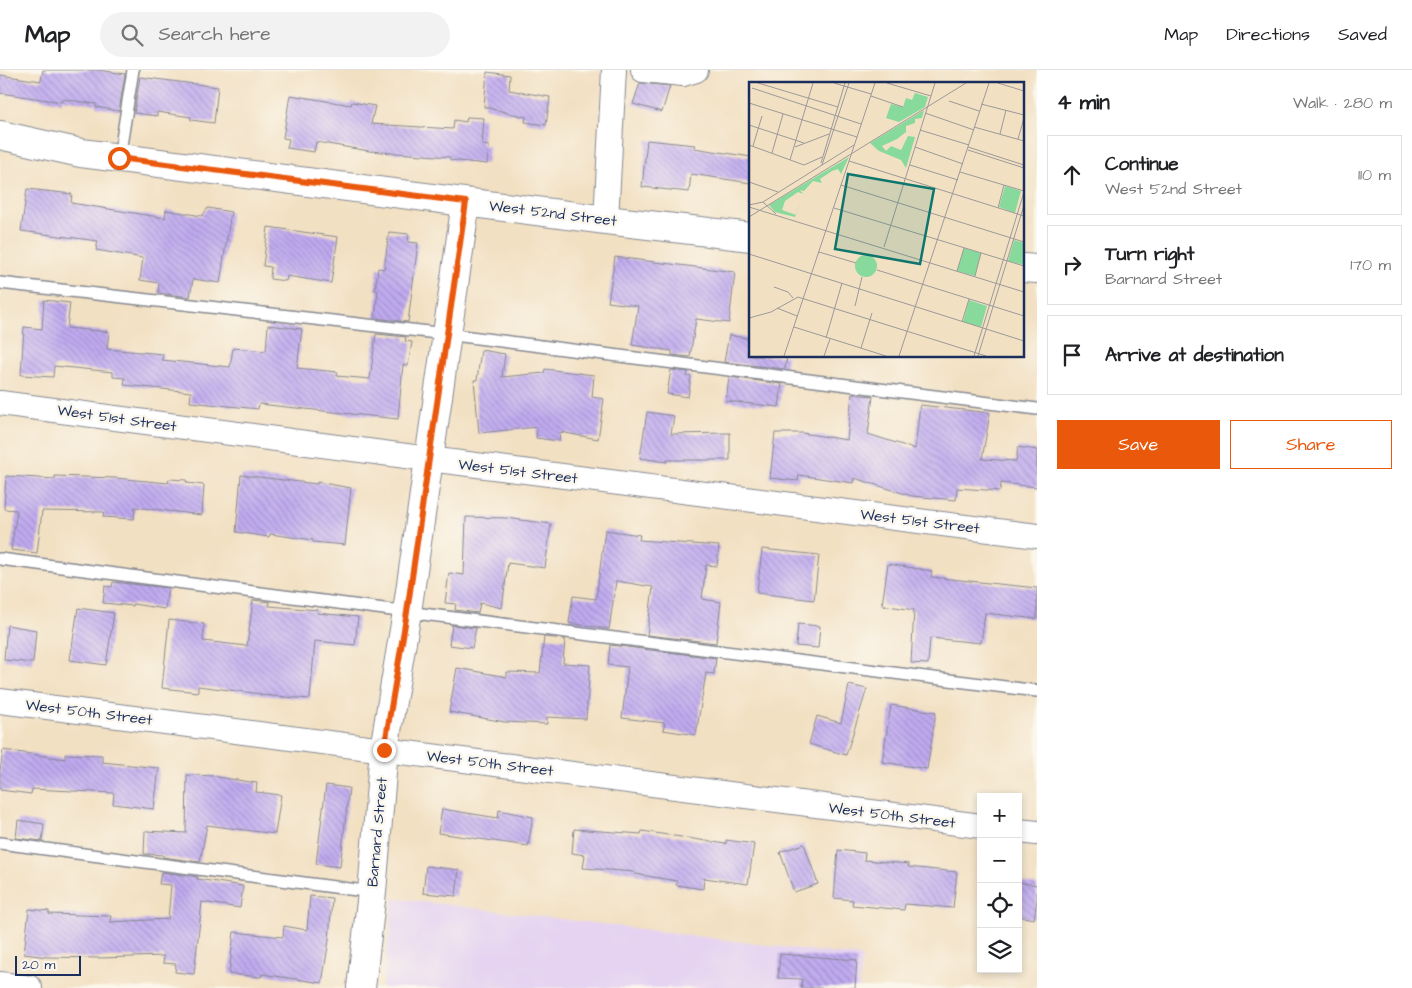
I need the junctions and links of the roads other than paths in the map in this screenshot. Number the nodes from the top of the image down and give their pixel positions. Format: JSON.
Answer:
{"nodes":[{"id":1,"x":133,"y":70,"type":"edge"},
{"id":2,"x":614,"y":70,"type":"edge"},
{"id":3,"x":643,"y":70,"type":"edge"},
{"id":4,"x":696,"y":70,"type":"edge"},
{"id":5,"x":0,"y":135,"type":"edge"},
{"id":6,"x":119,"y":158,"type":"junction"},
{"id":7,"x":466,"y":202,"type":"junction"},
{"id":8,"x":606,"y":220,"type":"junction"},
{"id":9,"x":749,"y":237,"type":"edge"},
{"id":10,"x":1024,"y":268,"type":"edge"},
{"id":11,"x":1037,"y":269,"type":"edge"},
{"id":12,"x":0,"y":283,"type":"edge"},
{"id":13,"x":446,"y":334,"type":"junction"},
{"id":14,"x":0,"y":402,"type":"edge"},
{"id":15,"x":1037,"y":409,"type":"edge"},
{"id":16,"x":429,"y":459,"type":"junction"},
{"id":17,"x":1037,"y":536,"type":"edge"},
{"id":18,"x":0,"y":559,"type":"edge"},
{"id":19,"x":407,"y":612,"type":"junction"},
{"id":20,"x":1037,"y":691,"type":"edge"},
{"id":21,"x":0,"y":701,"type":"edge"},
{"id":22,"x":384,"y":750,"type":"junction"},
{"id":23,"x":977,"y":825,"type":"edge"},
{"id":24,"x":1022,"y":831,"type":"edge"},
{"id":25,"x":1037,"y":833,"type":"edge"},
{"id":26,"x":0,"y":843,"type":"edge"},
{"id":27,"x":372,"y":892,"type":"junction"},
{"id":28,"x":0,"y":984,"type":"edge"},
{"id":29,"x":30,"y":988,"type":"edge"},
{"id":30,"x":361,"y":988,"type":"edge"}],
"edges":[{"from":1,"to":6,"type":"lane"},
{"from":2,"to":8,"type":"street"},
{"from":3,"to":4,"type":"street"},
{"from":5,"to":6,"type":"street","name":"West 52nd Street"},
{"from":6,"to":7,"type":"street","name":"West 52nd Street"},
{"from":7,"to":8,"type":"street","name":"West 52nd Street"},
{"from":7,"to":13,"type":"street","name":"Barnard Street"},
{"from":8,"to":9,"type":"street","name":"West 52nd Street"},
{"from":10,"to":11,"type":"street"},
{"from":12,"to":13,"type":"lane"},
{"from":13,"to":15,"type":"lane"},
{"from":13,"to":16,"type":"street","name":"Barnard Street"},
{"from":14,"to":16,"type":"street","name":"West 51st Street"},
{"from":16,"to":17,"type":"street","name":"West 51st Street"},
{"from":16,"to":19,"type":"street","name":"Barnard Street"},
{"from":18,"to":19,"type":"lane"},
{"from":19,"to":20,"type":"lane"},
{"from":19,"to":22,"type":"street","name":"Barnard Street"},
{"from":21,"to":22,"type":"street","name":"West 50th Street"},
{"from":22,"to":23,"type":"street","name":"West 50th Street"},
{"from":22,"to":27,"type":"street","name":"Barnard Street"},
{"from":24,"to":25,"type":"street"},
{"from":26,"to":27,"type":"lane"},
{"from":27,"to":30,"type":"street","name":"Barnard Street"},
{"from":28,"to":29,"type":"street"}]}
